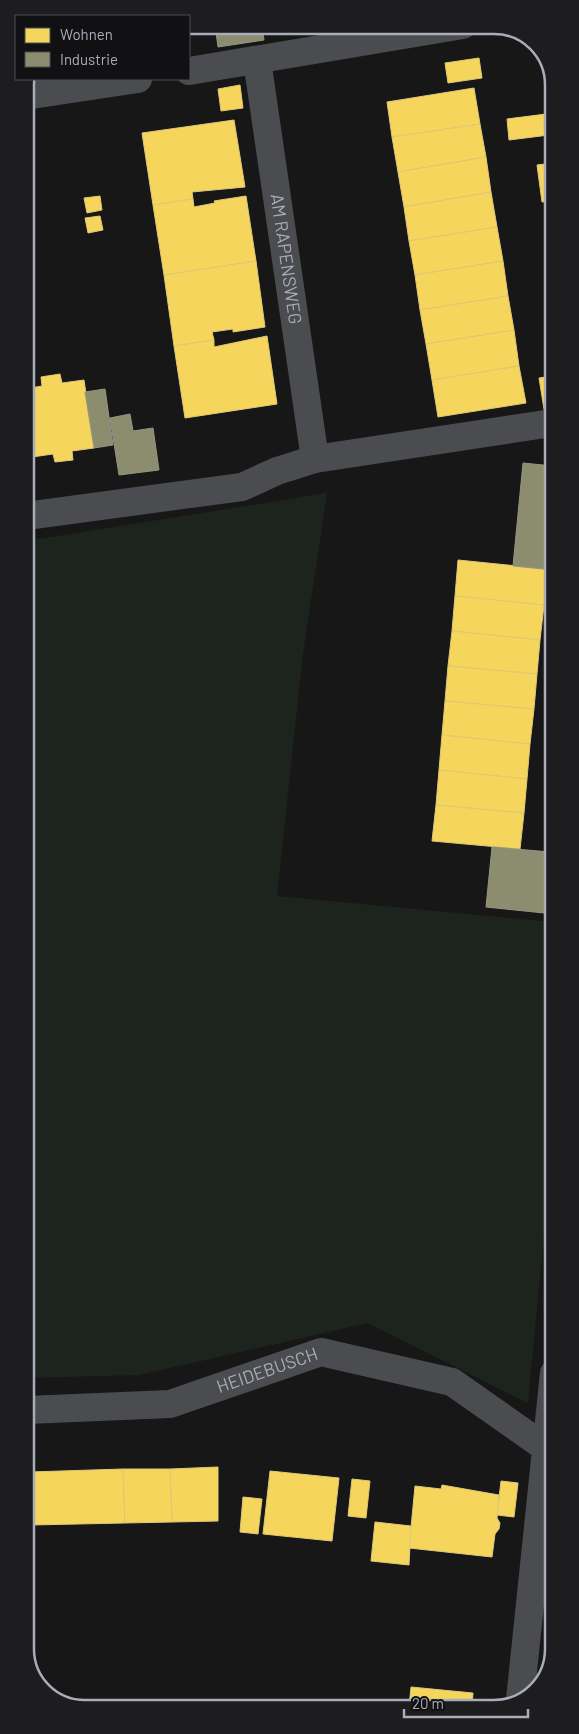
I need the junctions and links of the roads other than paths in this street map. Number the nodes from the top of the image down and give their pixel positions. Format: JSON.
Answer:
{"nodes":[{"id":1,"x":410,"y":34,"type":"edge"},
{"id":2,"x":257,"y":60,"type":"junction"},
{"id":3,"x":190,"y":71,"type":"edge"},
{"id":4,"x":131,"y":80,"type":"edge"},
{"id":5,"x":34,"y":95,"type":"edge"},
{"id":6,"x":545,"y":424,"type":"edge"},
{"id":7,"x":315,"y":459,"type":"junction"},
{"id":8,"x":34,"y":515,"type":"edge"},
{"id":9,"x":34,"y":1410,"type":"edge"},
{"id":10,"x":545,"y":1447,"type":"edge"},
{"id":11,"x":545,"y":1458,"type":"edge"},
{"id":12,"x":521,"y":1693,"type":"edge"}],
"edges":[{"from":1,"to":2,"type":"street"},
{"from":2,"to":3,"type":"street"},
{"from":2,"to":7,"type":"street","name":"AM RAPENSWEG"},
{"from":4,"to":5,"type":"street"},
{"from":6,"to":7,"type":"street"},
{"from":7,"to":8,"type":"street"},
{"from":9,"to":10,"type":"street","name":"HEIDEBUSCH"},
{"from":11,"to":12,"type":"street"}]}
